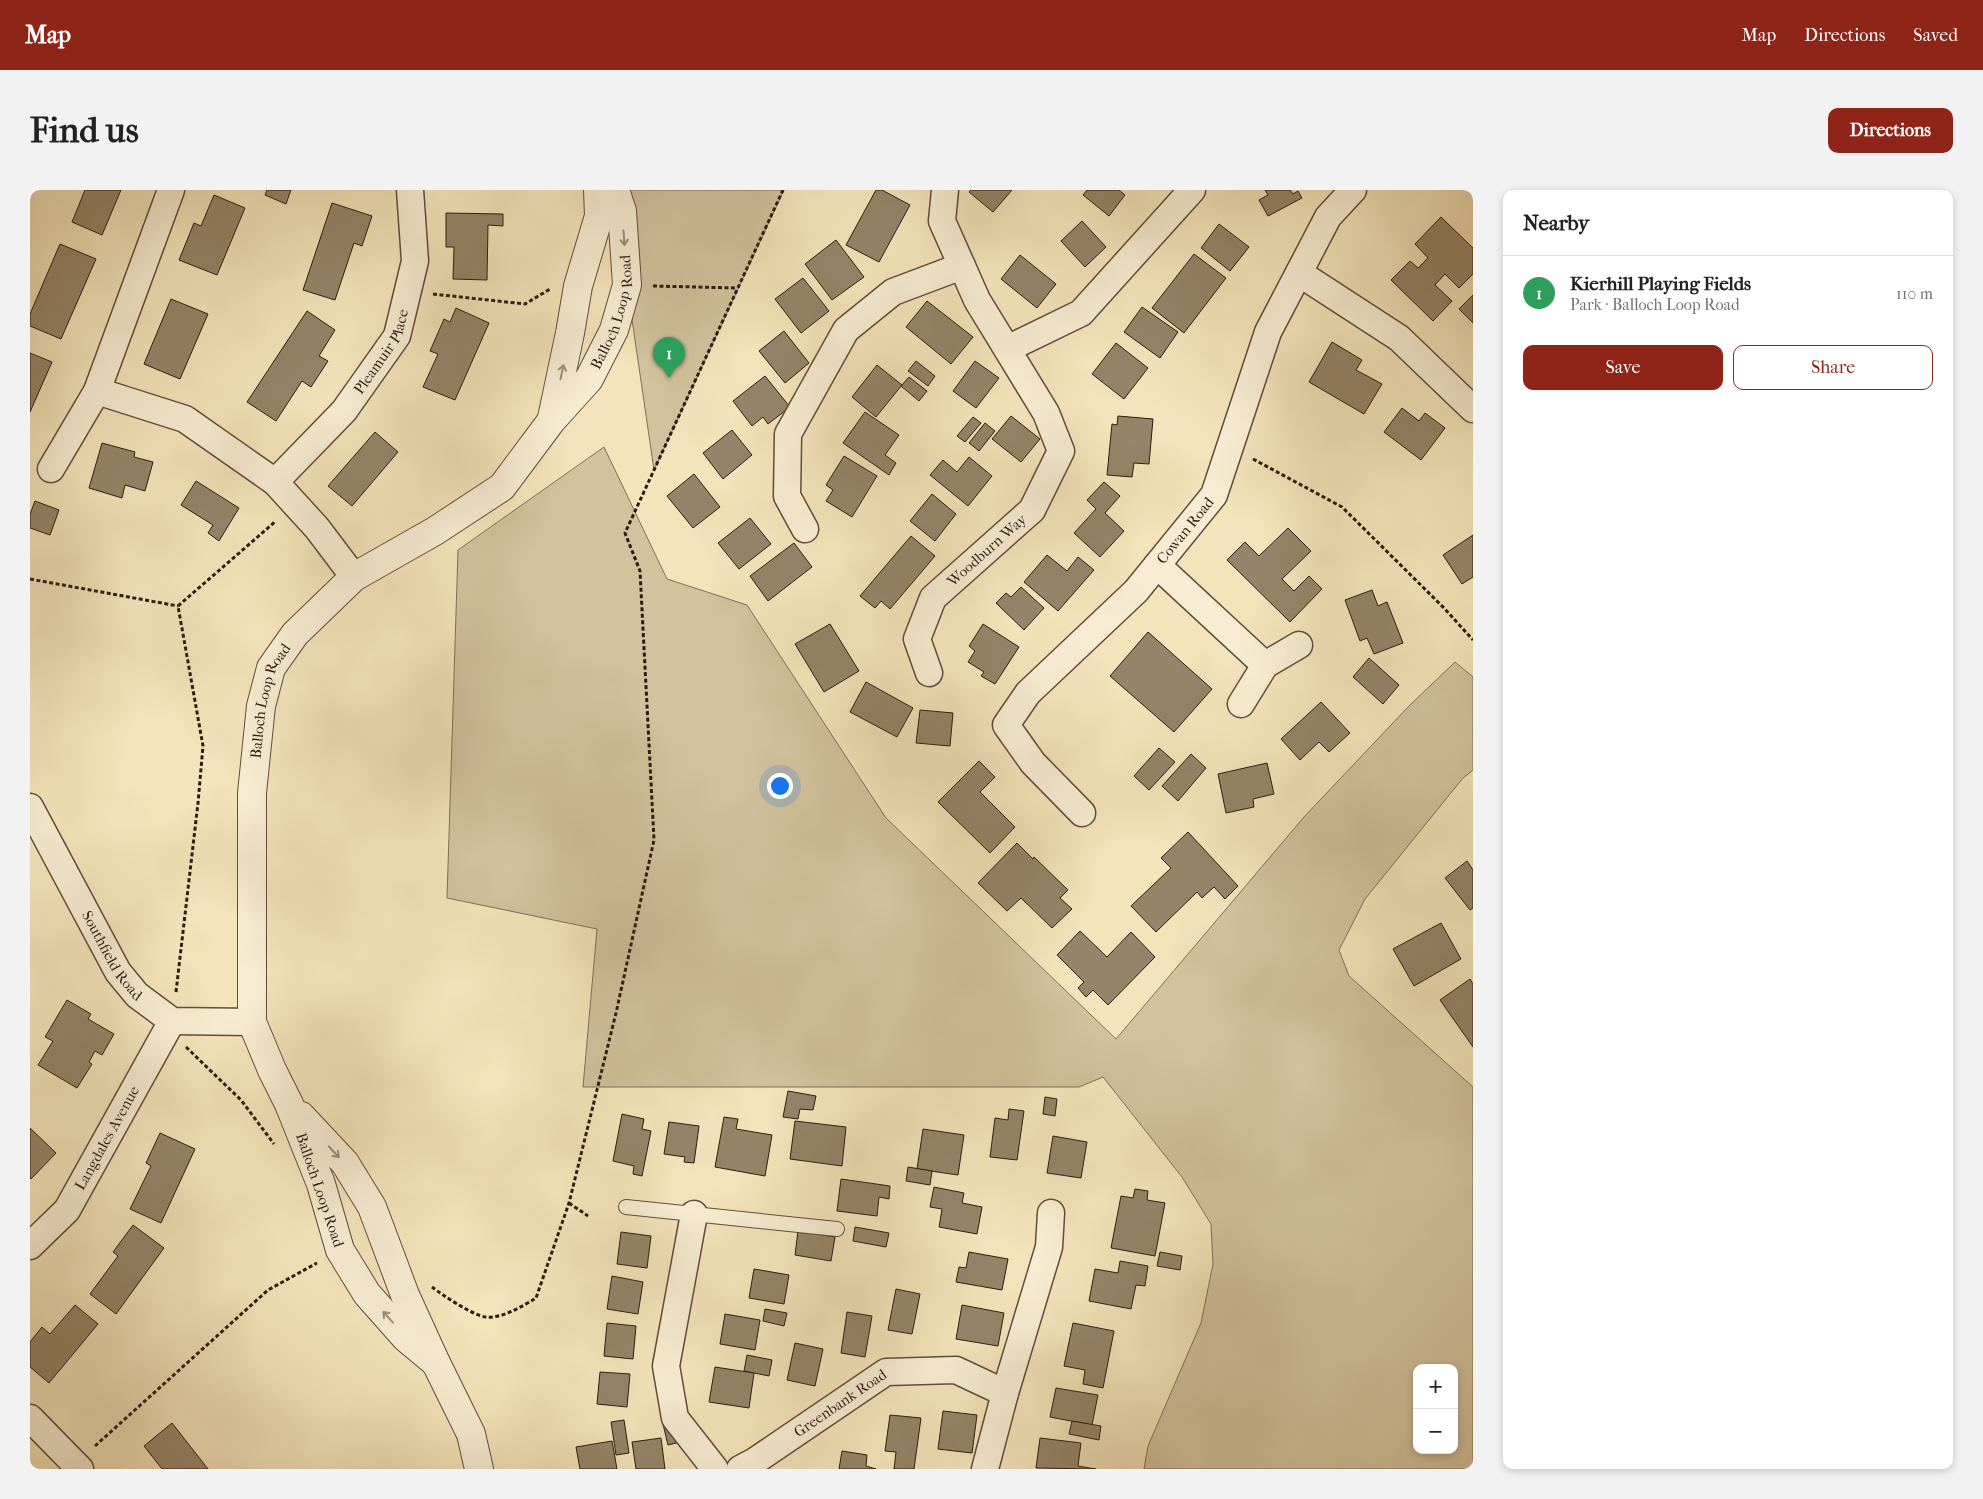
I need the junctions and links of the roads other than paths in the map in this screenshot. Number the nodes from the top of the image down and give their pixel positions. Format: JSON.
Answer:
{"nodes":[{"id":1,"x":171,"y":190,"type":"edge"},
{"id":2,"x":410,"y":190,"type":"edge"},
{"id":3,"x":598,"y":190,"type":"edge"},
{"id":4,"x":615,"y":190,"type":"edge"},
{"id":5,"x":945,"y":190,"type":"edge"},
{"id":6,"x":1192,"y":190,"type":"edge"},
{"id":7,"x":1353,"y":190,"type":"edge"},
{"id":8,"x":962,"y":266,"type":"junction"},
{"id":9,"x":1299,"y":273,"type":"junction"},
{"id":10,"x":1007,"y":349,"type":"junction"},
{"id":11,"x":97,"y":391,"type":"junction"},
{"id":12,"x":1473,"y":409,"type":"edge"},
{"id":13,"x":552,"y":420,"type":"junction"},
{"id":14,"x":51,"y":469,"type":"dead end"},
{"id":15,"x":274,"y":482,"type":"junction"},
{"id":16,"x":805,"y":529,"type":"dead end"},
{"id":17,"x":1157,"y":565,"type":"junction"},
{"id":18,"x":354,"y":577,"type":"junction"},
{"id":19,"x":1300,"y":645,"type":"dead end"},
{"id":20,"x":1264,"y":665,"type":"junction"},
{"id":21,"x":929,"y":673,"type":"dead end"},
{"id":22,"x":1241,"y":704,"type":"dead end"},
{"id":23,"x":30,"y":807,"type":"edge"},
{"id":24,"x":1082,"y":812,"type":"dead end"},
{"id":25,"x":172,"y":1021,"type":"junction"},
{"id":26,"x":252,"y":1022,"type":"junction"},
{"id":27,"x":289,"y":1104,"type":"junction"},
{"id":28,"x":626,"y":1207,"type":"dead end"},
{"id":29,"x":1051,"y":1213,"type":"dead end"},
{"id":30,"x":694,"y":1214,"type":"junction"},
{"id":31,"x":837,"y":1229,"type":"dead end"},
{"id":32,"x":30,"y":1246,"type":"edge"},
{"id":33,"x":436,"y":1363,"type":"junction"},
{"id":34,"x":1006,"y":1393,"type":"junction"},
{"id":35,"x":30,"y":1418,"type":"edge"},
{"id":36,"x":78,"y":1466,"type":"edge"},
{"id":37,"x":479,"y":1469,"type":"edge"},
{"id":38,"x":715,"y":1469,"type":"edge"},
{"id":39,"x":740,"y":1469,"type":"edge"},
{"id":40,"x":985,"y":1469,"type":"edge"}],
"edges":[{"from":1,"to":11,"type":"street"},
{"from":2,"to":15,"type":"street","name":"Pleamuir Place"},
{"from":13,"to":3,"type":"street","name":"Balloch Loop Road","one_way":true},
{"from":4,"to":13,"type":"street","name":"Balloch Loop Road","one_way":true},
{"from":5,"to":8,"type":"street","name":"Woodburn Way"},
{"from":6,"to":10,"type":"street"},
{"from":7,"to":9,"type":"street","name":"Cowan Road"},
{"from":8,"to":10,"type":"street","name":"Woodburn Way"},
{"from":8,"to":16,"type":"street"},
{"from":9,"to":12,"type":"street"},
{"from":9,"to":17,"type":"street","name":"Cowan Road"},
{"from":10,"to":21,"type":"street","name":"Woodburn Way"},
{"from":11,"to":14,"type":"street"},
{"from":11,"to":15,"type":"street"},
{"from":13,"to":18,"type":"street","name":"Balloch Loop Road"},
{"from":15,"to":18,"type":"street"},
{"from":17,"to":20,"type":"street"},
{"from":17,"to":24,"type":"street","name":"Cowan Road"},
{"from":18,"to":26,"type":"street","name":"Balloch Loop Road"},
{"from":19,"to":20,"type":"street"},
{"from":20,"to":22,"type":"street"},
{"from":23,"to":25,"type":"street","name":"Southfield Road"},
{"from":25,"to":26,"type":"street"},
{"from":25,"to":32,"type":"street","name":"Langdales Avenue"},
{"from":26,"to":27,"type":"street","name":"Balloch Loop Road"},
{"from":27,"to":33,"type":"street","name":"Balloch Loop Road","one_way":true},
{"from":33,"to":27,"type":"street","name":"Balloch Loop Road","one_way":true},
{"from":28,"to":30,"type":"lane"},
{"from":29,"to":34,"type":"street"},
{"from":30,"to":31,"type":"lane"},
{"from":30,"to":38,"type":"street"},
{"from":33,"to":37,"type":"street","name":"Balloch Loop Road"},
{"from":34,"to":39,"type":"street","name":"Greenbank Road"},
{"from":34,"to":40,"type":"street"},
{"from":35,"to":36,"type":"street"}]}
